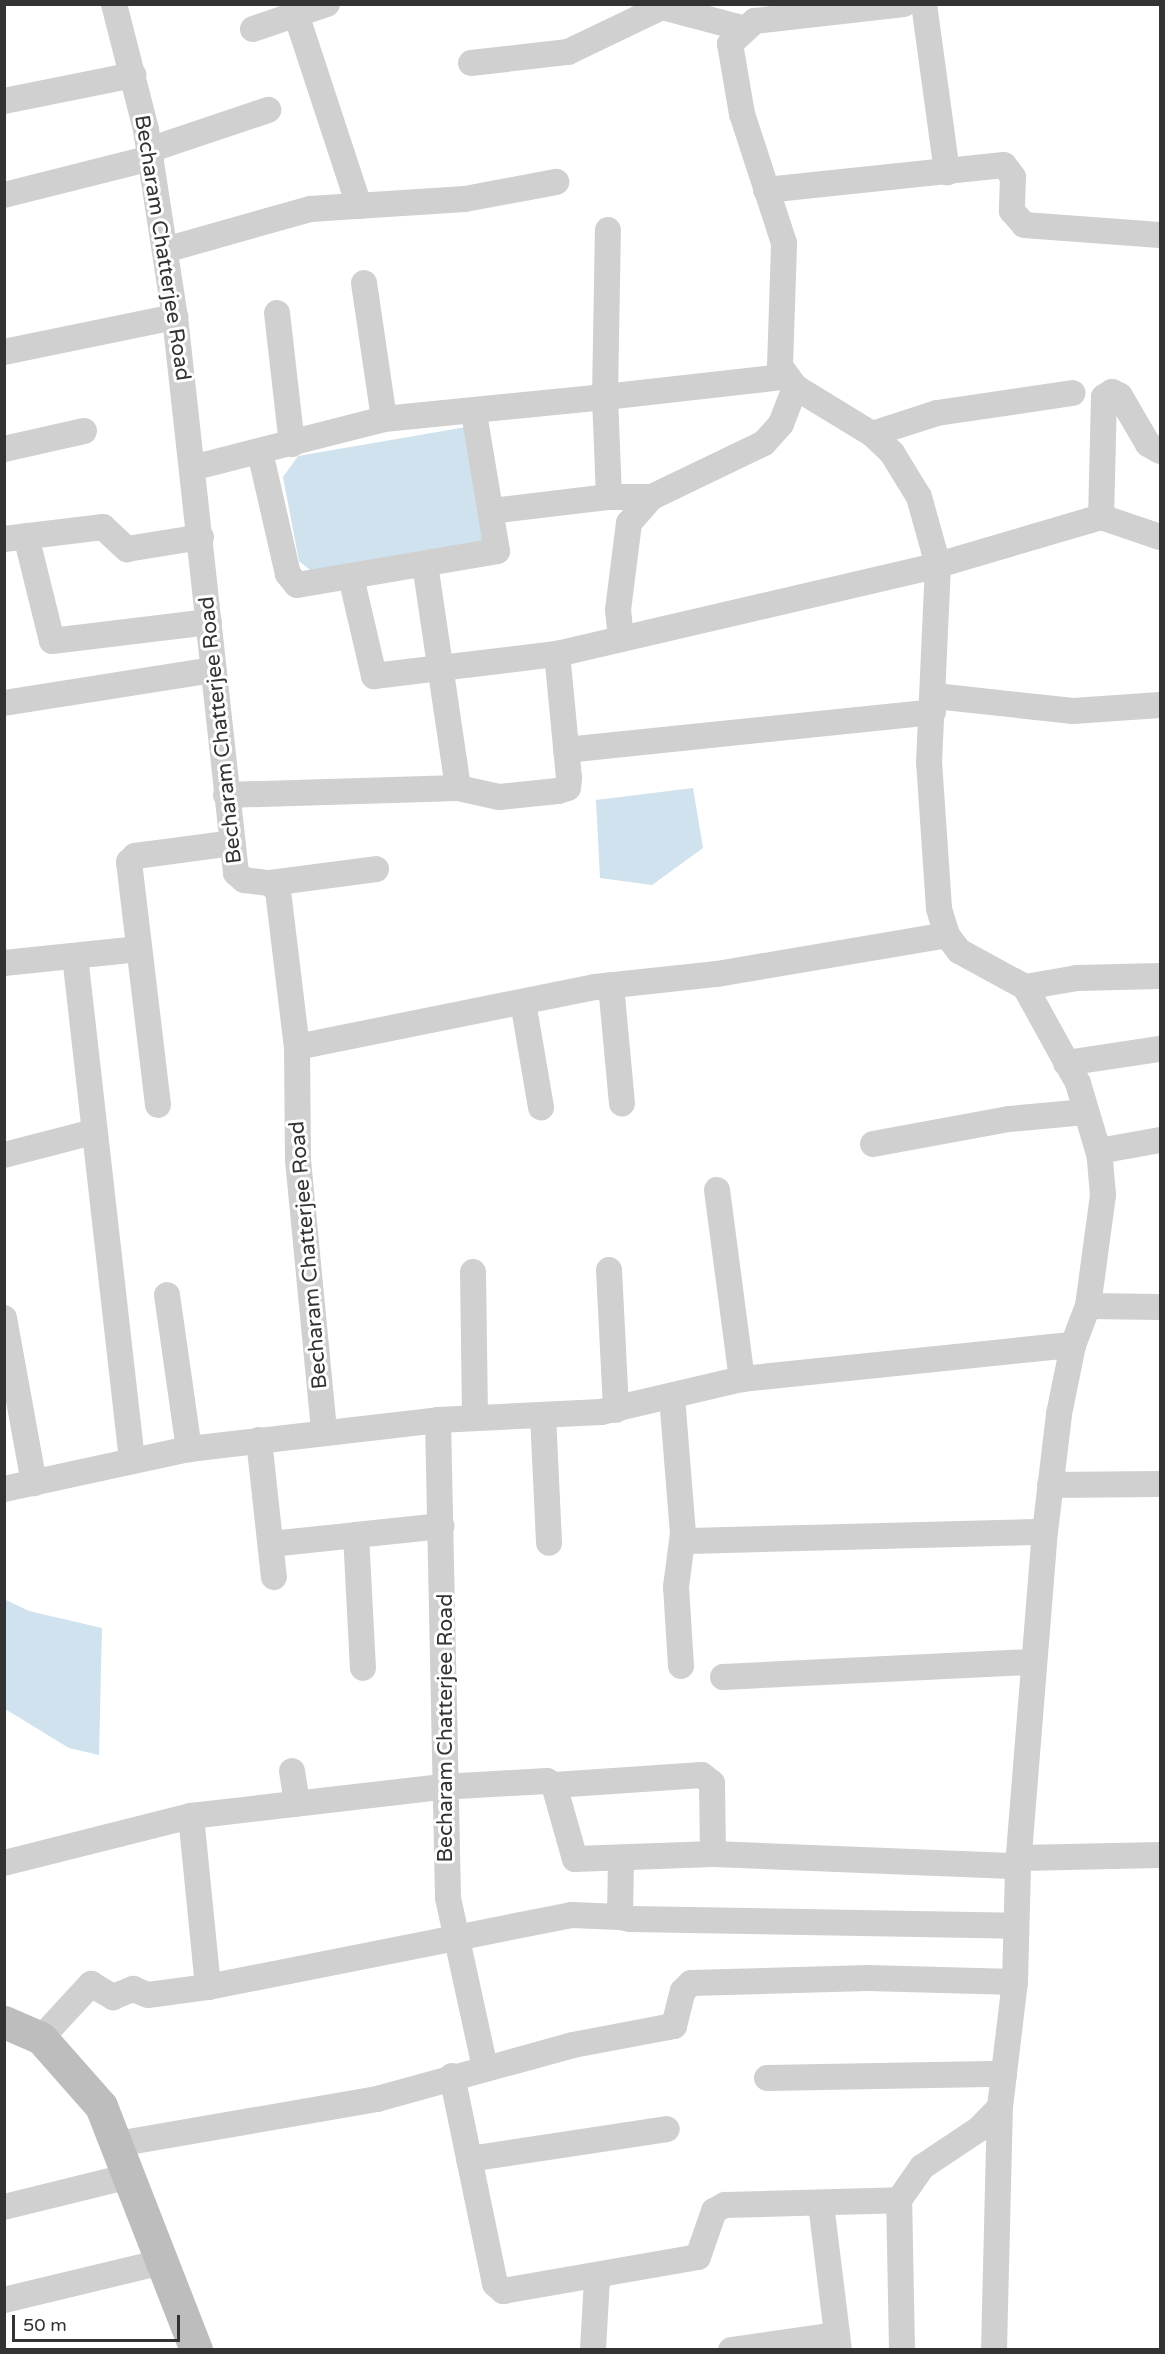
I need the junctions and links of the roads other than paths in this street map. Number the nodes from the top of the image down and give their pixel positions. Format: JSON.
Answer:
{"nodes":[{"id":1,"x":114,"y":4,"type":"edge"},
{"id":2,"x":904,"y":4,"type":"edge"},
{"id":3,"x":924,"y":4,"type":"edge"},
{"id":4,"x":325,"y":5,"type":"edge"},
{"id":5,"x":658,"y":6,"type":"edge"},
{"id":6,"x":862,"y":7,"type":"edge"},
{"id":7,"x":772,"y":12,"type":"edge"},
{"id":8,"x":296,"y":14,"type":"junction"},
{"id":9,"x":742,"y":27,"type":"junction"},
{"id":10,"x":253,"y":29,"type":"dead end"},
{"id":11,"x":471,"y":63,"type":"dead end"},
{"id":12,"x":133,"y":75,"type":"junction"},
{"id":13,"x":4,"y":101,"type":"edge"},
{"id":14,"x":268,"y":110,"type":"dead end"},
{"id":15,"x":150,"y":154,"type":"junction"},
{"id":16,"x":947,"y":172,"type":"junction"},
{"id":17,"x":556,"y":182,"type":"dead end"},
{"id":18,"x":766,"y":190,"type":"junction"},
{"id":19,"x":4,"y":195,"type":"edge"},
{"id":20,"x":359,"y":206,"type":"junction"},
{"id":21,"x":608,"y":230,"type":"dead end"},
{"id":22,"x":1161,"y":235,"type":"edge"},
{"id":23,"x":165,"y":249,"type":"junction"},
{"id":24,"x":364,"y":283,"type":"dead end"},
{"id":25,"x":277,"y":313,"type":"dead end"},
{"id":26,"x":175,"y":317,"type":"junction"},
{"id":27,"x":4,"y":352,"type":"edge"},
{"id":28,"x":790,"y":382,"type":"junction"},
{"id":29,"x":1073,"y":393,"type":"dead end"},
{"id":30,"x":606,"y":397,"type":"junction"},
{"id":31,"x":474,"y":413,"type":"junction"},
{"id":32,"x":384,"y":419,"type":"junction"},
{"id":33,"x":84,"y":431,"type":"dead end"},
{"id":34,"x":872,"y":434,"type":"junction"},
{"id":35,"x":292,"y":444,"type":"junction"},
{"id":36,"x":4,"y":449,"type":"edge"},
{"id":37,"x":1161,"y":451,"type":"edge"},
{"id":38,"x":260,"y":452,"type":"junction"},
{"id":39,"x":192,"y":468,"type":"junction"},
{"id":40,"x":609,"y":497,"type":"junction"},
{"id":41,"x":652,"y":497,"type":"junction"},
{"id":42,"x":491,"y":511,"type":"junction"},
{"id":43,"x":1101,"y":518,"type":"junction"},
{"id":44,"x":201,"y":537,"type":"junction"},
{"id":45,"x":1161,"y":537,"type":"edge"},
{"id":46,"x":15,"y":538,"type":"edge"},
{"id":47,"x":425,"y":564,"type":"junction"},
{"id":48,"x":938,"y":566,"type":"junction"},
{"id":49,"x":351,"y":577,"type":"junction"},
{"id":50,"x":209,"y":622,"type":"junction"},
{"id":51,"x":621,"y":638,"type":"junction"},
{"id":52,"x":557,"y":654,"type":"junction"},
{"id":53,"x":443,"y":665,"type":"junction"},
{"id":54,"x":213,"y":670,"type":"junction"},
{"id":55,"x":4,"y":703,"type":"edge"},
{"id":56,"x":934,"y":704,"type":"junction"},
{"id":57,"x":1161,"y":705,"type":"edge"},
{"id":58,"x":566,"y":750,"type":"junction"},
{"id":59,"x":458,"y":788,"type":"junction"},
{"id":60,"x":226,"y":795,"type":"junction"},
{"id":61,"x":232,"y":843,"type":"junction"},
{"id":62,"x":376,"y":869,"type":"dead end"},
{"id":63,"x":270,"y":883,"type":"junction"},
{"id":64,"x":947,"y":935,"type":"junction"},
{"id":65,"x":139,"y":949,"type":"junction"},
{"id":66,"x":75,"y":956,"type":"junction"},
{"id":67,"x":4,"y":963,"type":"edge"},
{"id":68,"x":1161,"y":976,"type":"edge"},
{"id":69,"x":611,"y":985,"type":"junction"},
{"id":70,"x":1025,"y":987,"type":"junction"},
{"id":71,"x":523,"y":1002,"type":"junction"},
{"id":72,"x":297,"y":1047,"type":"junction"},
{"id":73,"x":1161,"y":1050,"type":"edge"},
{"id":74,"x":1066,"y":1063,"type":"junction"},
{"id":75,"x":622,"y":1102,"type":"dead end"},
{"id":76,"x":158,"y":1105,"type":"dead end"},
{"id":77,"x":541,"y":1107,"type":"dead end"},
{"id":78,"x":1086,"y":1112,"type":"junction"},
{"id":79,"x":93,"y":1132,"type":"junction"},
{"id":80,"x":1161,"y":1140,"type":"edge"},
{"id":81,"x":873,"y":1144,"type":"dead end"},
{"id":82,"x":1099,"y":1151,"type":"junction"},
{"id":83,"x":4,"y":1155,"type":"edge"},
{"id":84,"x":717,"y":1190,"type":"dead end"},
{"id":85,"x":609,"y":1270,"type":"dead end"},
{"id":86,"x":473,"y":1272,"type":"dead end"},
{"id":87,"x":167,"y":1295,"type":"dead end"},
{"id":88,"x":1088,"y":1306,"type":"junction"},
{"id":89,"x":1161,"y":1307,"type":"edge"},
{"id":90,"x":4,"y":1318,"type":"edge"},
{"id":91,"x":1073,"y":1345,"type":"junction"},
{"id":92,"x":742,"y":1378,"type":"junction"},
{"id":93,"x":672,"y":1397,"type":"junction"},
{"id":94,"x":616,"y":1410,"type":"junction"},
{"id":95,"x":543,"y":1414,"type":"junction"},
{"id":96,"x":475,"y":1418,"type":"junction"},
{"id":97,"x":444,"y":1420,"type":"junction"},
{"id":98,"x":317,"y":1432,"type":"junction"},
{"id":99,"x":258,"y":1440,"type":"junction"},
{"id":100,"x":189,"y":1449,"type":"junction"},
{"id":101,"x":132,"y":1460,"type":"junction"},
{"id":102,"x":34,"y":1483,"type":"junction"},
{"id":103,"x":1161,"y":1484,"type":"edge"},
{"id":104,"x":1050,"y":1485,"type":"junction"},
{"id":105,"x":4,"y":1489,"type":"edge"},
{"id":106,"x":442,"y":1526,"type":"junction"},
{"id":107,"x":1045,"y":1532,"type":"junction"},
{"id":108,"x":683,"y":1533,"type":"junction"},
{"id":109,"x":356,"y":1535,"type":"junction"},
{"id":110,"x":549,"y":1543,"type":"dead end"},
{"id":111,"x":271,"y":1544,"type":"junction"},
{"id":112,"x":274,"y":1577,"type":"dead end"},
{"id":113,"x":1034,"y":1662,"type":"junction"},
{"id":114,"x":681,"y":1666,"type":"dead end"},
{"id":115,"x":363,"y":1668,"type":"dead end"},
{"id":116,"x":723,"y":1677,"type":"dead end"},
{"id":117,"x":292,"y":1770,"type":"dead end"},
{"id":118,"x":554,"y":1785,"type":"junction"},
{"id":119,"x":442,"y":1787,"type":"junction"},
{"id":120,"x":297,"y":1804,"type":"junction"},
{"id":121,"x":191,"y":1816,"type":"junction"},
{"id":122,"x":713,"y":1854,"type":"junction"},
{"id":123,"x":1161,"y":1855,"type":"edge"},
{"id":124,"x":621,"y":1859,"type":"junction"},
{"id":125,"x":1020,"y":1862,"type":"junction"},
{"id":126,"x":4,"y":1863,"type":"edge"},
{"id":127,"x":620,"y":1917,"type":"junction"},
{"id":128,"x":1016,"y":1926,"type":"junction"},
{"id":129,"x":453,"y":1937,"type":"junction"},
{"id":130,"x":1015,"y":1982,"type":"junction"},
{"id":131,"x":208,"y":1987,"type":"junction"},
{"id":132,"x":4,"y":2022,"type":"edge"},
{"id":133,"x":42,"y":2037,"type":"junction"},
{"id":134,"x":489,"y":2066,"type":"junction"},
{"id":135,"x":1004,"y":2074,"type":"junction"},
{"id":136,"x":452,"y":2076,"type":"junction"},
{"id":137,"x":767,"y":2078,"type":"dead end"},
{"id":138,"x":1000,"y":2107,"type":"junction"},
{"id":139,"x":668,"y":2129,"type":"dead end"},
{"id":140,"x":117,"y":2144,"type":"junction"},
{"id":141,"x":469,"y":2159,"type":"junction"},
{"id":142,"x":129,"y":2176,"type":"junction"},
{"id":143,"x":899,"y":2200,"type":"junction"},
{"id":144,"x":821,"y":2204,"type":"junction"},
{"id":145,"x":4,"y":2207,"type":"edge"},
{"id":146,"x":162,"y":2262,"type":"junction"},
{"id":147,"x":597,"y":2279,"type":"junction"},
{"id":148,"x":4,"y":2300,"type":"edge"},
{"id":149,"x":838,"y":2342,"type":"edge"},
{"id":150,"x":196,"y":2349,"type":"edge"},
{"id":151,"x":593,"y":2349,"type":"edge"},
{"id":152,"x":731,"y":2349,"type":"edge"},
{"id":153,"x":902,"y":2349,"type":"edge"},
{"id":154,"x":994,"y":2349,"type":"edge"}],
"edges":[{"from":1,"to":12,"type":"street","name":"Becharam Chatterjee Road"},
{"from":2,"to":6,"type":"street"},
{"from":3,"to":16,"type":"street"},
{"from":4,"to":8,"type":"street"},
{"from":5,"to":9,"type":"street"},
{"from":5,"to":11,"type":"street"},
{"from":6,"to":7,"type":"street"},
{"from":7,"to":9,"type":"street"},
{"from":8,"to":10,"type":"street"},
{"from":8,"to":20,"type":"street"},
{"from":9,"to":18,"type":"street"},
{"from":12,"to":13,"type":"street"},
{"from":12,"to":15,"type":"street","name":"Becharam Chatterjee Road"},
{"from":14,"to":15,"type":"street"},
{"from":15,"to":19,"type":"street"},
{"from":15,"to":23,"type":"street","name":"Becharam Chatterjee Road"},
{"from":16,"to":18,"type":"street"},
{"from":16,"to":22,"type":"street"},
{"from":17,"to":20,"type":"street"},
{"from":18,"to":28,"type":"street"},
{"from":20,"to":23,"type":"street"},
{"from":21,"to":30,"type":"street"},
{"from":23,"to":26,"type":"street","name":"Becharam Chatterjee Road"},
{"from":24,"to":32,"type":"street"},
{"from":25,"to":35,"type":"street"},
{"from":26,"to":27,"type":"street"},
{"from":26,"to":39,"type":"street","name":"Becharam Chatterjee Road"},
{"from":28,"to":30,"type":"street"},
{"from":28,"to":34,"type":"street"},
{"from":28,"to":41,"type":"street"},
{"from":29,"to":34,"type":"street"},
{"from":30,"to":31,"type":"street"},
{"from":30,"to":40,"type":"street"},
{"from":31,"to":32,"type":"street"},
{"from":31,"to":42,"type":"street"},
{"from":32,"to":35,"type":"street"},
{"from":33,"to":36,"type":"street"},
{"from":34,"to":48,"type":"street"},
{"from":35,"to":38,"type":"street"},
{"from":37,"to":43,"type":"street"},
{"from":38,"to":39,"type":"street"},
{"from":38,"to":49,"type":"street"},
{"from":39,"to":44,"type":"street","name":"Becharam Chatterjee Road"},
{"from":40,"to":41,"type":"street"},
{"from":40,"to":42,"type":"street"},
{"from":41,"to":51,"type":"street"},
{"from":42,"to":47,"type":"street"},
{"from":43,"to":45,"type":"street"},
{"from":43,"to":48,"type":"street"},
{"from":44,"to":46,"type":"street"},
{"from":44,"to":50,"type":"street","name":"Becharam Chatterjee Road"},
{"from":46,"to":50,"type":"street"},
{"from":47,"to":49,"type":"street"},
{"from":47,"to":53,"type":"street"},
{"from":48,"to":51,"type":"street"},
{"from":48,"to":56,"type":"street"},
{"from":49,"to":53,"type":"street"},
{"from":50,"to":54,"type":"street","name":"Becharam Chatterjee Road"},
{"from":51,"to":52,"type":"street"},
{"from":52,"to":53,"type":"street"},
{"from":52,"to":58,"type":"street"},
{"from":53,"to":59,"type":"street"},
{"from":54,"to":55,"type":"street"},
{"from":54,"to":60,"type":"street","name":"Becharam Chatterjee Road"},
{"from":56,"to":57,"type":"street"},
{"from":56,"to":58,"type":"street"},
{"from":56,"to":64,"type":"street"},
{"from":58,"to":59,"type":"street"},
{"from":59,"to":60,"type":"street"},
{"from":60,"to":61,"type":"street","name":"Becharam Chatterjee Road"},
{"from":61,"to":63,"type":"street","name":"Becharam Chatterjee Road"},
{"from":61,"to":65,"type":"street"},
{"from":62,"to":63,"type":"street"},
{"from":63,"to":72,"type":"street","name":"Becharam Chatterjee Road"},
{"from":64,"to":69,"type":"street"},
{"from":64,"to":70,"type":"street"},
{"from":65,"to":66,"type":"street"},
{"from":65,"to":76,"type":"street"},
{"from":66,"to":67,"type":"street"},
{"from":66,"to":79,"type":"street"},
{"from":68,"to":70,"type":"street"},
{"from":69,"to":71,"type":"street"},
{"from":69,"to":75,"type":"street"},
{"from":70,"to":74,"type":"street"},
{"from":71,"to":72,"type":"street"},
{"from":71,"to":77,"type":"street"},
{"from":72,"to":98,"type":"street","name":"Becharam Chatterjee Road"},
{"from":73,"to":74,"type":"street"},
{"from":74,"to":78,"type":"street"},
{"from":78,"to":81,"type":"street"},
{"from":78,"to":82,"type":"street"},
{"from":79,"to":83,"type":"street"},
{"from":79,"to":101,"type":"street"},
{"from":80,"to":82,"type":"street"},
{"from":82,"to":88,"type":"street"},
{"from":84,"to":92,"type":"street"},
{"from":85,"to":94,"type":"street"},
{"from":86,"to":96,"type":"street"},
{"from":87,"to":100,"type":"street"},
{"from":88,"to":89,"type":"street"},
{"from":88,"to":91,"type":"street"},
{"from":90,"to":102,"type":"street"},
{"from":91,"to":92,"type":"street"},
{"from":91,"to":104,"type":"street"},
{"from":92,"to":93,"type":"street"},
{"from":93,"to":94,"type":"street"},
{"from":93,"to":108,"type":"street"},
{"from":94,"to":95,"type":"street"},
{"from":95,"to":96,"type":"street"},
{"from":95,"to":110,"type":"street"},
{"from":96,"to":97,"type":"street"},
{"from":97,"to":98,"type":"street"},
{"from":97,"to":106,"type":"street","name":"Becharam Chatterjee Road"},
{"from":98,"to":99,"type":"street"},
{"from":99,"to":100,"type":"street"},
{"from":99,"to":111,"type":"street"},
{"from":100,"to":101,"type":"street"},
{"from":101,"to":102,"type":"street"},
{"from":102,"to":105,"type":"street"},
{"from":103,"to":104,"type":"street"},
{"from":104,"to":107,"type":"street"},
{"from":106,"to":109,"type":"street"},
{"from":106,"to":119,"type":"street","name":"Becharam Chatterjee Road"},
{"from":107,"to":108,"type":"street"},
{"from":107,"to":113,"type":"street"},
{"from":108,"to":114,"type":"street"},
{"from":109,"to":111,"type":"street"},
{"from":109,"to":115,"type":"street"},
{"from":111,"to":112,"type":"street"},
{"from":113,"to":116,"type":"street"},
{"from":113,"to":125,"type":"street"},
{"from":117,"to":120,"type":"street"},
{"from":118,"to":119,"type":"street"},
{"from":118,"to":122,"type":"street"},
{"from":118,"to":124,"type":"street"},
{"from":119,"to":120,"type":"street"},
{"from":119,"to":129,"type":"street","name":"Becharam Chatterjee Road"},
{"from":120,"to":121,"type":"street"},
{"from":121,"to":126,"type":"street"},
{"from":121,"to":131,"type":"street"},
{"from":122,"to":124,"type":"street"},
{"from":122,"to":125,"type":"street"},
{"from":123,"to":125,"type":"street"},
{"from":124,"to":127,"type":"street"},
{"from":125,"to":128,"type":"street"},
{"from":127,"to":128,"type":"street"},
{"from":127,"to":129,"type":"street"},
{"from":128,"to":130,"type":"street"},
{"from":129,"to":131,"type":"street"},
{"from":129,"to":134,"type":"street","name":"Becharam Chatterjee Road"},
{"from":130,"to":134,"type":"street"},
{"from":130,"to":135,"type":"street"},
{"from":131,"to":133,"type":"street"},
{"from":132,"to":133,"type":"street"},
{"from":133,"to":140,"type":"street"},
{"from":134,"to":136,"type":"street"},
{"from":135,"to":137,"type":"street"},
{"from":135,"to":138,"type":"street"},
{"from":136,"to":140,"type":"street"},
{"from":136,"to":141,"type":"street"},
{"from":138,"to":143,"type":"street"},
{"from":138,"to":154,"type":"street"},
{"from":139,"to":141,"type":"street"},
{"from":140,"to":142,"type":"street"},
{"from":141,"to":147,"type":"street"},
{"from":142,"to":145,"type":"street"},
{"from":142,"to":146,"type":"street"},
{"from":143,"to":144,"type":"street"},
{"from":143,"to":153,"type":"street"},
{"from":144,"to":147,"type":"street"},
{"from":144,"to":149,"type":"street"},
{"from":146,"to":148,"type":"street"},
{"from":146,"to":150,"type":"street"},
{"from":147,"to":151,"type":"street"},
{"from":149,"to":152,"type":"street"}]}
